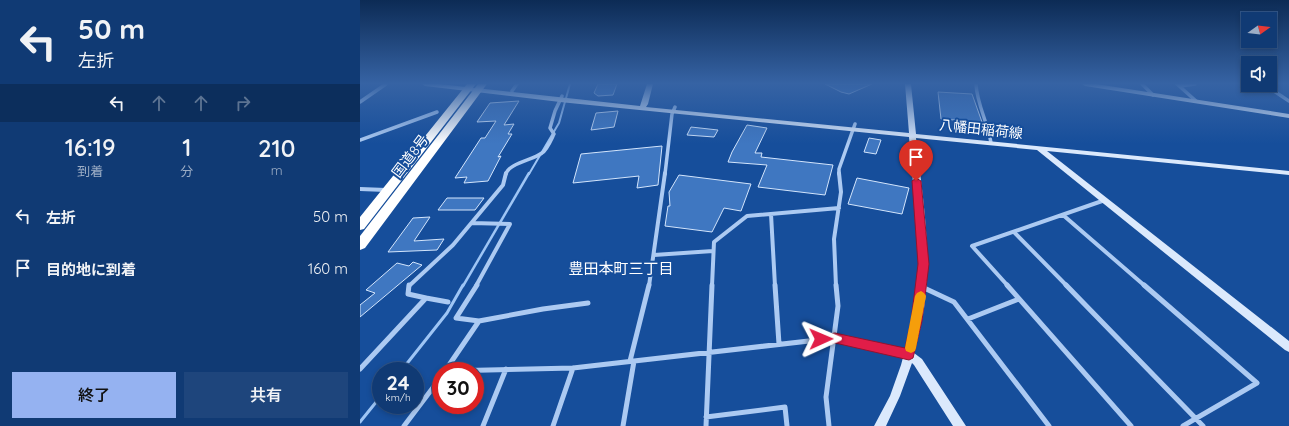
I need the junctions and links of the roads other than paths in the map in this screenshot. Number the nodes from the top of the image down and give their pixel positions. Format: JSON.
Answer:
{"nodes":[{"id":1,"x":461,"y":104,"type":"edge"},
{"id":2,"x":463,"y":104,"type":"edge"},
{"id":3,"x":558,"y":104,"type":"edge"},
{"id":4,"x":621,"y":104,"type":"edge"},
{"id":5,"x":909,"y":104,"type":"edge"},
{"id":6,"x":978,"y":104,"type":"edge"},
{"id":7,"x":1214,"y":104,"type":"edge"},
{"id":8,"x":643,"y":106,"type":"joint"},
{"id":9,"x":673,"y":109,"type":"junction"},
{"id":10,"x":437,"y":112,"type":"dead end"},
{"id":11,"x":1289,"y":116,"type":"edge"},
{"id":12,"x":855,"y":127,"type":"junction"},
{"id":13,"x":911,"y":132,"type":"junction"},
{"id":14,"x":360,"y":140,"type":"edge"},
{"id":15,"x":990,"y":140,"type":"junction"},
{"id":16,"x":1037,"y":145,"type":"junction"},
{"id":17,"x":1289,"y":168,"type":"edge"},
{"id":18,"x":1289,"y":173,"type":"edge"},
{"id":19,"x":360,"y":189,"type":"edge"},
{"id":20,"x":388,"y":190,"type":"junction"},
{"id":21,"x":1105,"y":200,"type":"junction"},
{"id":22,"x":840,"y":208,"type":"junction"},
{"id":23,"x":771,"y":214,"type":"junction"},
{"id":24,"x":1063,"y":214,"type":"junction"},
{"id":25,"x":472,"y":223,"type":"junction"},
{"id":26,"x":360,"y":226,"type":"edge"},
{"id":27,"x":1014,"y":232,"type":"junction"},
{"id":28,"x":360,"y":245,"type":"edge"},
{"id":29,"x":713,"y":251,"type":"junction"},
{"id":30,"x":654,"y":254,"type":"junction"},
{"id":31,"x":922,"y":288,"type":"junction"},
{"id":32,"x":426,"y":298,"type":"junction"},
{"id":33,"x":1019,"y":299,"type":"junction"},
{"id":34,"x":448,"y":302,"type":"dead end"},
{"id":35,"x":588,"y":303,"type":"dead end"},
{"id":36,"x":968,"y":319,"type":"junction"},
{"id":37,"x":479,"y":321,"type":"junction"},
{"id":38,"x":835,"y":338,"type":"junction"},
{"id":39,"x":779,"y":344,"type":"junction"},
{"id":40,"x":1289,"y":347,"type":"edge"},
{"id":41,"x":709,"y":352,"type":"junction"},
{"id":42,"x":909,"y":354,"type":"junction"},
{"id":43,"x":632,"y":361,"type":"junction"},
{"id":44,"x":451,"y":362,"type":"edge"},
{"id":45,"x":573,"y":368,"type":"junction"},
{"id":46,"x":360,"y":369,"type":"edge"},
{"id":47,"x":506,"y":369,"type":"junction"},
{"id":48,"x":484,"y":370,"type":"edge"},
{"id":49,"x":432,"y":389,"type":"edge"},
{"id":50,"x":706,"y":416,"type":"junction"},
{"id":51,"x":1196,"y":418,"type":"junction"},
{"id":52,"x":404,"y":426,"type":"edge"},
{"id":53,"x":483,"y":426,"type":"edge"},
{"id":54,"x":553,"y":426,"type":"edge"},
{"id":55,"x":623,"y":426,"type":"edge"},
{"id":56,"x":706,"y":426,"type":"edge"},
{"id":57,"x":787,"y":426,"type":"edge"},
{"id":58,"x":828,"y":426,"type":"edge"},
{"id":59,"x":880,"y":426,"type":"edge"},
{"id":60,"x":960,"y":426,"type":"edge"},
{"id":61,"x":1049,"y":426,"type":"edge"},
{"id":62,"x":1131,"y":426,"type":"edge"},
{"id":63,"x":1183,"y":426,"type":"edge"},
{"id":64,"x":1203,"y":426,"type":"edge"}],
"edges":[{"from":1,"to":20,"type":"highway","name":"国道8号"},
{"from":2,"to":28,"type":"highway","name":"国道8号"},
{"from":3,"to":25,"type":"street"},
{"from":4,"to":8,"type":"main road","name":"八幡田稲荷線"},
{"from":5,"to":13,"type":"main road"},
{"from":6,"to":15,"type":"street"},
{"from":7,"to":11,"type":"main road"},
{"from":8,"to":9,"type":"main road","name":"八幡田稲荷線"},
{"from":9,"to":12,"type":"main road","name":"八幡田稲荷線"},
{"from":9,"to":30,"type":"street"},
{"from":10,"to":14,"type":"street"},
{"from":12,"to":13,"type":"main road","name":"八幡田稲荷線"},
{"from":12,"to":22,"type":"street"},
{"from":13,"to":15,"type":"main road","name":"八幡田稲荷線"},
{"from":13,"to":31,"type":"main road"},
{"from":15,"to":16,"type":"main road","name":"八幡田稲荷線"},
{"from":16,"to":17,"type":"main road","name":"八幡田稲荷線"},
{"from":16,"to":18,"type":"main road","name":"八幡田稲荷線"},
{"from":16,"to":21,"type":"main road"},
{"from":19,"to":20,"type":"street"},
{"from":20,"to":26,"type":"highway","name":"国道8号"},
{"from":21,"to":24,"type":"street"},
{"from":21,"to":40,"type":"main road"},
{"from":22,"to":23,"type":"street"},
{"from":22,"to":38,"type":"street"},
{"from":23,"to":29,"type":"street"},
{"from":23,"to":39,"type":"street"},
{"from":24,"to":27,"type":"street"},
{"from":24,"to":51,"type":"street"},
{"from":25,"to":32,"type":"street"},
{"from":25,"to":37,"type":"street"},
{"from":27,"to":33,"type":"street"},
{"from":27,"to":51,"type":"street"},
{"from":29,"to":30,"type":"street"},
{"from":29,"to":41,"type":"street"},
{"from":30,"to":43,"type":"street"},
{"from":31,"to":36,"type":"street"},
{"from":31,"to":42,"type":"main road"},
{"from":32,"to":34,"type":"street"},
{"from":32,"to":46,"type":"street"},
{"from":33,"to":36,"type":"street"},
{"from":33,"to":62,"type":"street"},
{"from":35,"to":37,"type":"street"},
{"from":36,"to":61,"type":"street"},
{"from":37,"to":44,"type":"street"},
{"from":38,"to":39,"type":"street"},
{"from":38,"to":42,"type":"street"},
{"from":38,"to":58,"type":"street"},
{"from":39,"to":41,"type":"street"},
{"from":41,"to":43,"type":"street"},
{"from":41,"to":50,"type":"street"},
{"from":42,"to":59,"type":"main road"},
{"from":42,"to":60,"type":"main road"},
{"from":43,"to":45,"type":"street"},
{"from":43,"to":55,"type":"street"},
{"from":45,"to":47,"type":"street"},
{"from":45,"to":54,"type":"street"},
{"from":47,"to":48,"type":"street"},
{"from":47,"to":53,"type":"street"},
{"from":49,"to":52,"type":"street"},
{"from":50,"to":56,"type":"street"},
{"from":50,"to":57,"type":"street"},
{"from":51,"to":63,"type":"street"},
{"from":51,"to":64,"type":"street"}]}
